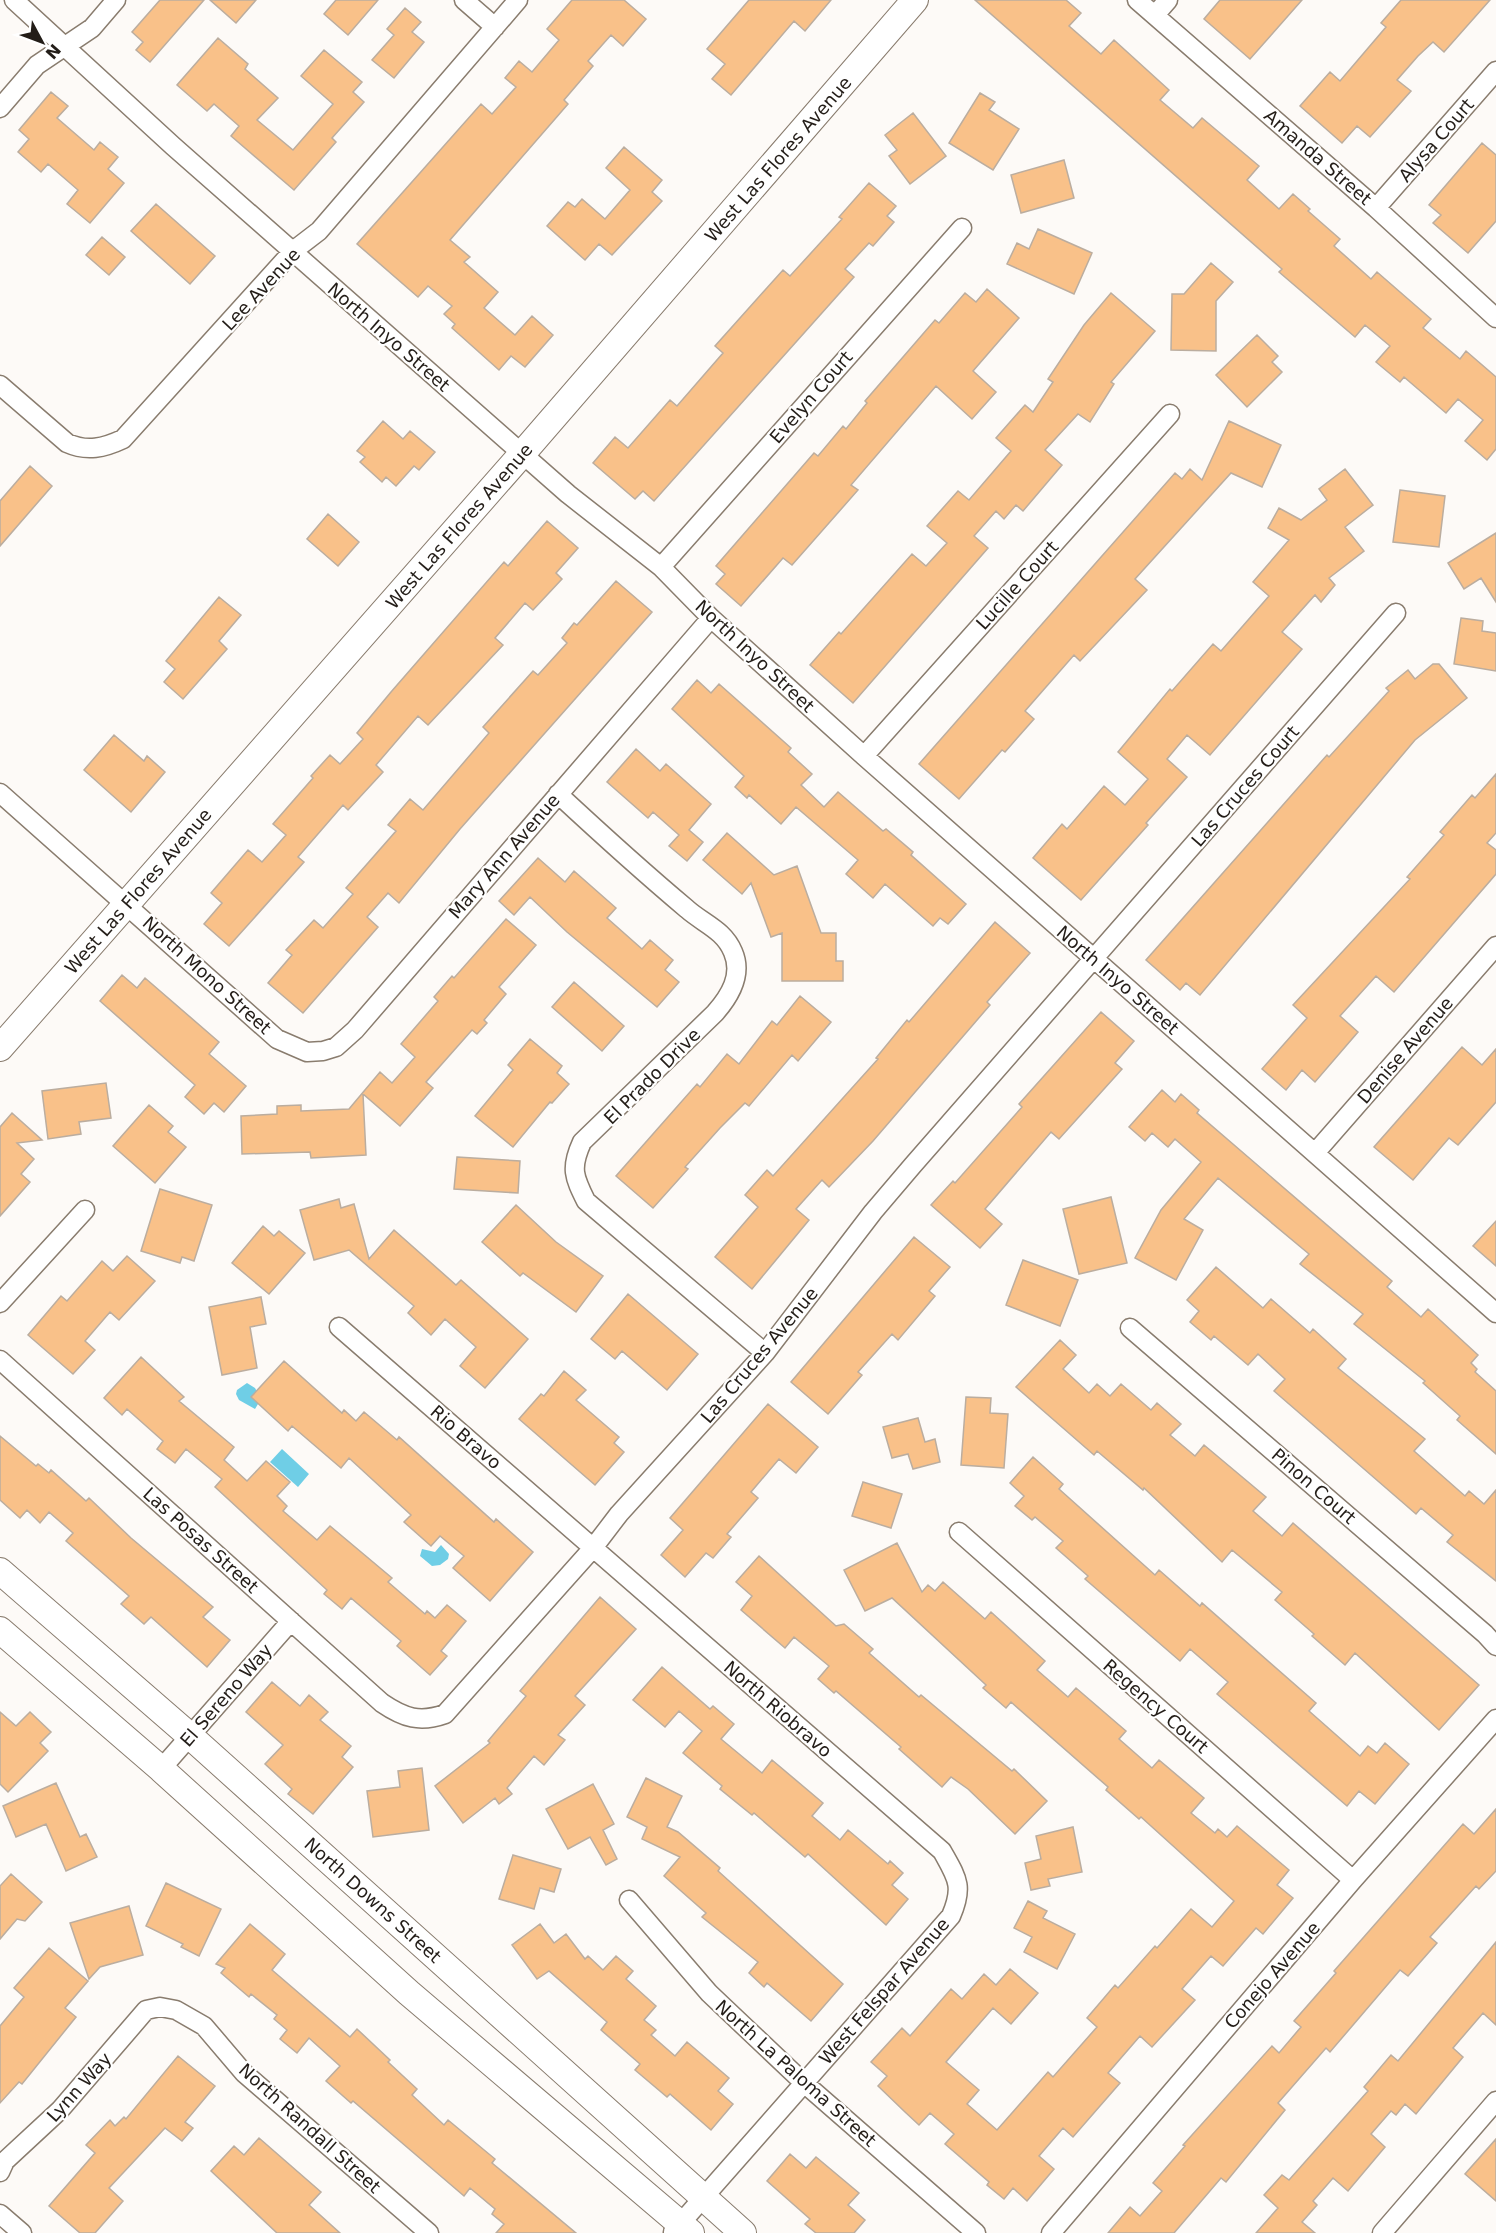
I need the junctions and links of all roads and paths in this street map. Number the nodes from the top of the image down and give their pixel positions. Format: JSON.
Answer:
{"nodes":[{"id":1,"x":14,"y":0,"type":"edge"},
{"id":2,"x":116,"y":0,"type":"edge"},
{"id":3,"x":464,"y":0,"type":"edge"},
{"id":4,"x":518,"y":0,"type":"edge"},
{"id":5,"x":915,"y":0,"type":"edge"},
{"id":6,"x":1137,"y":0,"type":"edge"},
{"id":7,"x":1168,"y":0,"type":"edge"},
{"id":8,"x":1155,"y":15,"type":"junction"},
{"id":9,"x":495,"y":27,"type":"junction"},
{"id":10,"x":68,"y":47,"type":"junction"},
{"id":11,"x":1496,"y":71,"type":"edge"},
{"id":12,"x":0,"y":108,"type":"edge"},
{"id":13,"x":1376,"y":208,"type":"junction"},
{"id":14,"x":962,"y":228,"type":"dead end"},
{"id":15,"x":293,"y":251,"type":"junction"},
{"id":16,"x":1496,"y":318,"type":"edge"},
{"id":17,"x":0,"y":385,"type":"edge"},
{"id":18,"x":1170,"y":414,"type":"dead end"},
{"id":19,"x":522,"y":454,"type":"junction"},
{"id":20,"x":661,"y":567,"type":"junction"},
{"id":21,"x":1396,"y":613,"type":"dead end"},
{"id":22,"x":711,"y":618,"type":"junction"},
{"id":23,"x":864,"y":756,"type":"junction"},
{"id":24,"x":0,"y":793,"type":"edge"},
{"id":25,"x":558,"y":794,"type":"junction"},
{"id":26,"x":127,"y":903,"type":"junction"},
{"id":27,"x":1496,"y":946,"type":"edge"},
{"id":28,"x":1094,"y":959,"type":"junction"},
{"id":29,"x":277,"y":1039,"type":"joint"},
{"id":30,"x":0,"y":1048,"type":"edge"},
{"id":31,"x":1315,"y":1153,"type":"junction"},
{"id":32,"x":85,"y":1210,"type":"dead end"},
{"id":33,"x":0,"y":1303,"type":"edge"},
{"id":34,"x":1496,"y":1313,"type":"edge"},
{"id":35,"x":339,"y":1327,"type":"dead end"},
{"id":36,"x":1130,"y":1328,"type":"dead end"},
{"id":37,"x":765,"y":1353,"type":"junction"},
{"id":38,"x":0,"y":1360,"type":"edge"},
{"id":39,"x":959,"y":1533,"type":"dead end"},
{"id":40,"x":593,"y":1548,"type":"junction"},
{"id":41,"x":0,"y":1571,"type":"edge"},
{"id":42,"x":291,"y":1621,"type":"junction"},
{"id":43,"x":0,"y":1630,"type":"edge"},
{"id":44,"x":1496,"y":1646,"type":"edge"},
{"id":45,"x":405,"y":1716,"type":"joint"},
{"id":46,"x":1496,"y":1719,"type":"edge"},
{"id":47,"x":190,"y":1736,"type":"junction"},
{"id":48,"x":161,"y":1769,"type":"junction"},
{"id":49,"x":956,"y":1876,"type":"joint"},
{"id":50,"x":1353,"y":1880,"type":"junction"},
{"id":51,"x":629,"y":1900,"type":"dead end"},
{"id":52,"x":160,"y":2007,"type":"joint"},
{"id":53,"x":804,"y":2083,"type":"junction"},
{"id":54,"x":1496,"y":2101,"type":"edge"},
{"id":55,"x":0,"y":2172,"type":"edge"},
{"id":56,"x":703,"y":2197,"type":"junction"},
{"id":57,"x":0,"y":2214,"type":"edge"},
{"id":58,"x":681,"y":2230,"type":"edge"},
{"id":59,"x":1386,"y":2232,"type":"edge"},
{"id":60,"x":22,"y":2233,"type":"edge"},
{"id":61,"x":429,"y":2233,"type":"edge"},
{"id":62,"x":743,"y":2233,"type":"edge"},
{"id":63,"x":976,"y":2233,"type":"edge"},
{"id":64,"x":1051,"y":2233,"type":"edge"}],
"edges":[{"from":1,"to":10,"type":"street","name":"North Inyo Street"},
{"from":2,"to":10,"type":"street"},
{"from":3,"to":9,"type":"street"},
{"from":4,"to":9,"type":"street","name":"Lee Avenue"},
{"from":5,"to":19,"type":"main road","name":"West Las Flores Avenue"},
{"from":6,"to":8,"type":"street","name":"Amanda Street"},
{"from":7,"to":8,"type":"street"},
{"from":8,"to":13,"type":"street","name":"Amanda Street"},
{"from":9,"to":15,"type":"street","name":"Lee Avenue"},
{"from":10,"to":12,"type":"street"},
{"from":10,"to":15,"type":"street","name":"North Inyo Street"},
{"from":11,"to":13,"type":"street","name":"Alysa Court"},
{"from":13,"to":16,"type":"street","name":"Amanda Street"},
{"from":14,"to":20,"type":"street","name":"Evelyn Court"},
{"from":15,"to":17,"type":"street","name":"Lee Avenue"},
{"from":15,"to":19,"type":"street","name":"North Inyo Street"},
{"from":18,"to":23,"type":"street","name":"Lucille Court"},
{"from":19,"to":20,"type":"street","name":"North Inyo Street"},
{"from":19,"to":26,"type":"main road","name":"West Las Flores Avenue"},
{"from":20,"to":22,"type":"street","name":"North Inyo Street"},
{"from":21,"to":28,"type":"street","name":"Las Cruces Court"},
{"from":22,"to":23,"type":"street","name":"North Inyo Street"},
{"from":22,"to":25,"type":"street","name":"Mary Ann Avenue"},
{"from":23,"to":28,"type":"street","name":"North Inyo Street"},
{"from":24,"to":26,"type":"street","name":"North Mono Street"},
{"from":25,"to":29,"type":"street","name":"Mary Ann Avenue"},
{"from":25,"to":37,"type":"street","name":"El Prado Drive"},
{"from":26,"to":29,"type":"street","name":"North Mono Street"},
{"from":26,"to":30,"type":"main road","name":"West Las Flores Avenue"},
{"from":27,"to":31,"type":"street","name":"Denise Avenue"},
{"from":28,"to":31,"type":"street","name":"North Inyo Street"},
{"from":28,"to":37,"type":"street","name":"Las Cruces Avenue"},
{"from":31,"to":34,"type":"street","name":"North Inyo Street"},
{"from":32,"to":33,"type":"street"},
{"from":35,"to":40,"type":"street","name":"Rio Bravo"},
{"from":36,"to":44,"type":"street","name":"Pinon Court"},
{"from":37,"to":40,"type":"street","name":"Las Cruces Avenue"},
{"from":38,"to":42,"type":"street","name":"Las Posas Street"},
{"from":39,"to":50,"type":"street","name":"Regency Court"},
{"from":40,"to":45,"type":"street","name":"Las Cruces Avenue"},
{"from":40,"to":49,"type":"street","name":"North Riobravo"},
{"from":41,"to":47,"type":"main road","name":"North Downs Street"},
{"from":42,"to":45,"type":"street","name":"Las Posas Street"},
{"from":42,"to":47,"type":"street","name":"El Sereno Way"},
{"from":43,"to":48,"type":"main road"},
{"from":46,"to":50,"type":"street","name":"Conejo Avenue"},
{"from":47,"to":48,"type":"street","name":"El Sereno Way"},
{"from":47,"to":56,"type":"main road","name":"North Downs Street"},
{"from":48,"to":58,"type":"main road"},
{"from":49,"to":53,"type":"street","name":"West Felspar Avenue"},
{"from":50,"to":64,"type":"street","name":"Conejo Avenue"},
{"from":51,"to":53,"type":"street","name":"North La Paloma Street"},
{"from":52,"to":55,"type":"street","name":"Lynn Way"},
{"from":52,"to":61,"type":"street","name":"North Randall Street"},
{"from":53,"to":56,"type":"street","name":"West Felspar Avenue"},
{"from":53,"to":63,"type":"street","name":"North La Paloma Street"},
{"from":54,"to":59,"type":"street"},
{"from":56,"to":58,"type":"street","name":"West Felspar Avenue"},
{"from":56,"to":62,"type":"main road","name":"North Downs Street"},
{"from":57,"to":60,"type":"street"}]}
